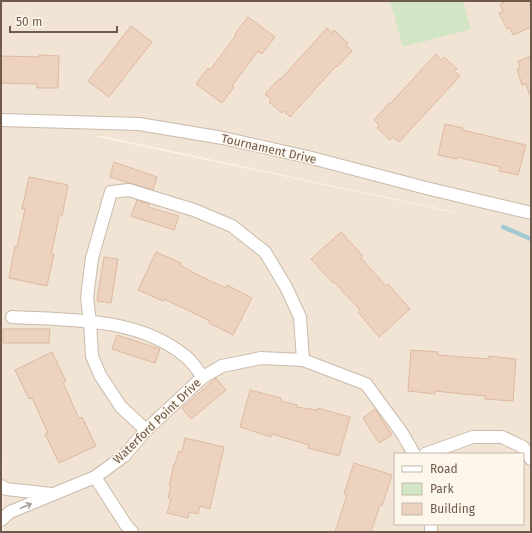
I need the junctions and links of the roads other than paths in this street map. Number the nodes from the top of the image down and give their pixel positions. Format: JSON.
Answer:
{"nodes":[{"id":1,"x":1,"y":120,"type":"edge"},
{"id":2,"x":531,"y":213,"type":"edge"},
{"id":3,"x":12,"y":317,"type":"dead end"},
{"id":4,"x":90,"y":322,"type":"junction"},
{"id":5,"x":303,"y":360,"type":"junction"},
{"id":6,"x":203,"y":377,"type":"junction"},
{"id":7,"x":146,"y":430,"type":"junction"},
{"id":8,"x":413,"y":453,"type":"edge"},
{"id":9,"x":428,"y":453,"type":"edge"},
{"id":10,"x":531,"y":459,"type":"edge"},
{"id":11,"x":95,"y":477,"type":"junction"},
{"id":12,"x":1,"y":486,"type":"edge"},
{"id":13,"x":53,"y":494,"type":"junction"},
{"id":14,"x":1,"y":520,"type":"edge"},
{"id":15,"x":132,"y":532,"type":"edge"}],
"edges":[{"from":1,"to":2,"type":"street","name":"Tournament Drive"},
{"from":3,"to":4,"type":"street"},
{"from":4,"to":5,"type":"street"},
{"from":4,"to":6,"type":"street"},
{"from":4,"to":7,"type":"street"},
{"from":5,"to":6,"type":"street","name":"Waterford Point Drive"},
{"from":5,"to":8,"type":"street","name":"Waterford Point Drive"},
{"from":6,"to":7,"type":"street","name":"Waterford Point Drive"},
{"from":7,"to":11,"type":"street","name":"Waterford Point Drive"},
{"from":9,"to":10,"type":"street"},
{"from":11,"to":13,"type":"street","name":"Waterford Point Drive"},
{"from":11,"to":15,"type":"street"},
{"from":12,"to":13,"type":"street","name":"Waterford Point Drive"},
{"from":14,"to":13,"type":"street","name":"Waterford Point Drive","one_way":true}]}
